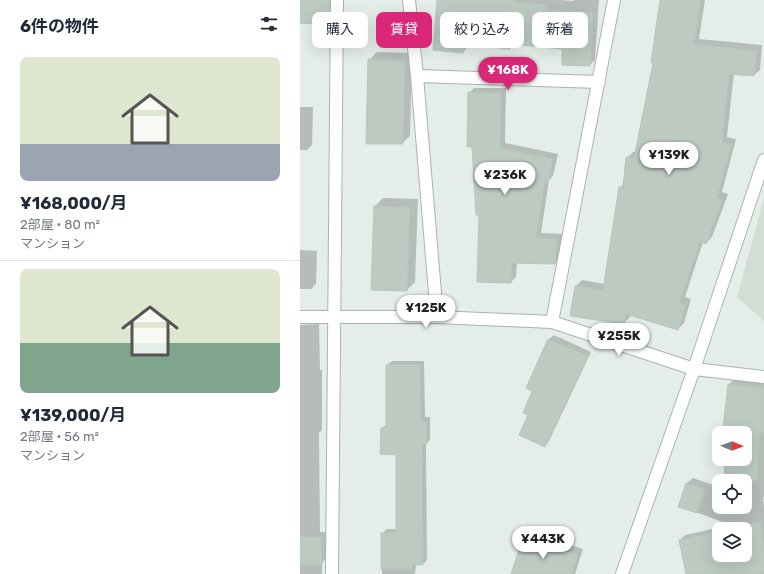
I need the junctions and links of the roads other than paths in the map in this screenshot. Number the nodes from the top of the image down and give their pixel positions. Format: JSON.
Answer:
{"nodes":[{"id":1,"x":337,"y":0,"type":"edge"},
{"id":2,"x":409,"y":0,"type":"edge"},
{"id":3,"x":614,"y":0,"type":"edge"},
{"id":4,"x":417,"y":76,"type":"junction"},
{"id":5,"x":599,"y":82,"type":"junction"},
{"id":6,"x":764,"y":160,"type":"edge"},
{"id":7,"x":300,"y":317,"type":"edge"},
{"id":8,"x":334,"y":317,"type":"junction"},
{"id":9,"x":437,"y":317,"type":"junction"},
{"id":10,"x":552,"y":322,"type":"junction"},
{"id":11,"x":694,"y":369,"type":"junction"},
{"id":12,"x":764,"y":377,"type":"edge"},
{"id":13,"x":332,"y":574,"type":"edge"},
{"id":14,"x":622,"y":574,"type":"edge"}],
"edges":[{"from":1,"to":8,"type":"street"},
{"from":2,"to":4,"type":"street"},
{"from":3,"to":5,"type":"street"},
{"from":4,"to":5,"type":"street"},
{"from":4,"to":9,"type":"street"},
{"from":5,"to":10,"type":"street"},
{"from":6,"to":11,"type":"street"},
{"from":7,"to":8,"type":"street"},
{"from":8,"to":9,"type":"street"},
{"from":8,"to":13,"type":"street"},
{"from":9,"to":10,"type":"street"},
{"from":10,"to":11,"type":"street"},
{"from":11,"to":12,"type":"street"},
{"from":11,"to":14,"type":"street"}]}
